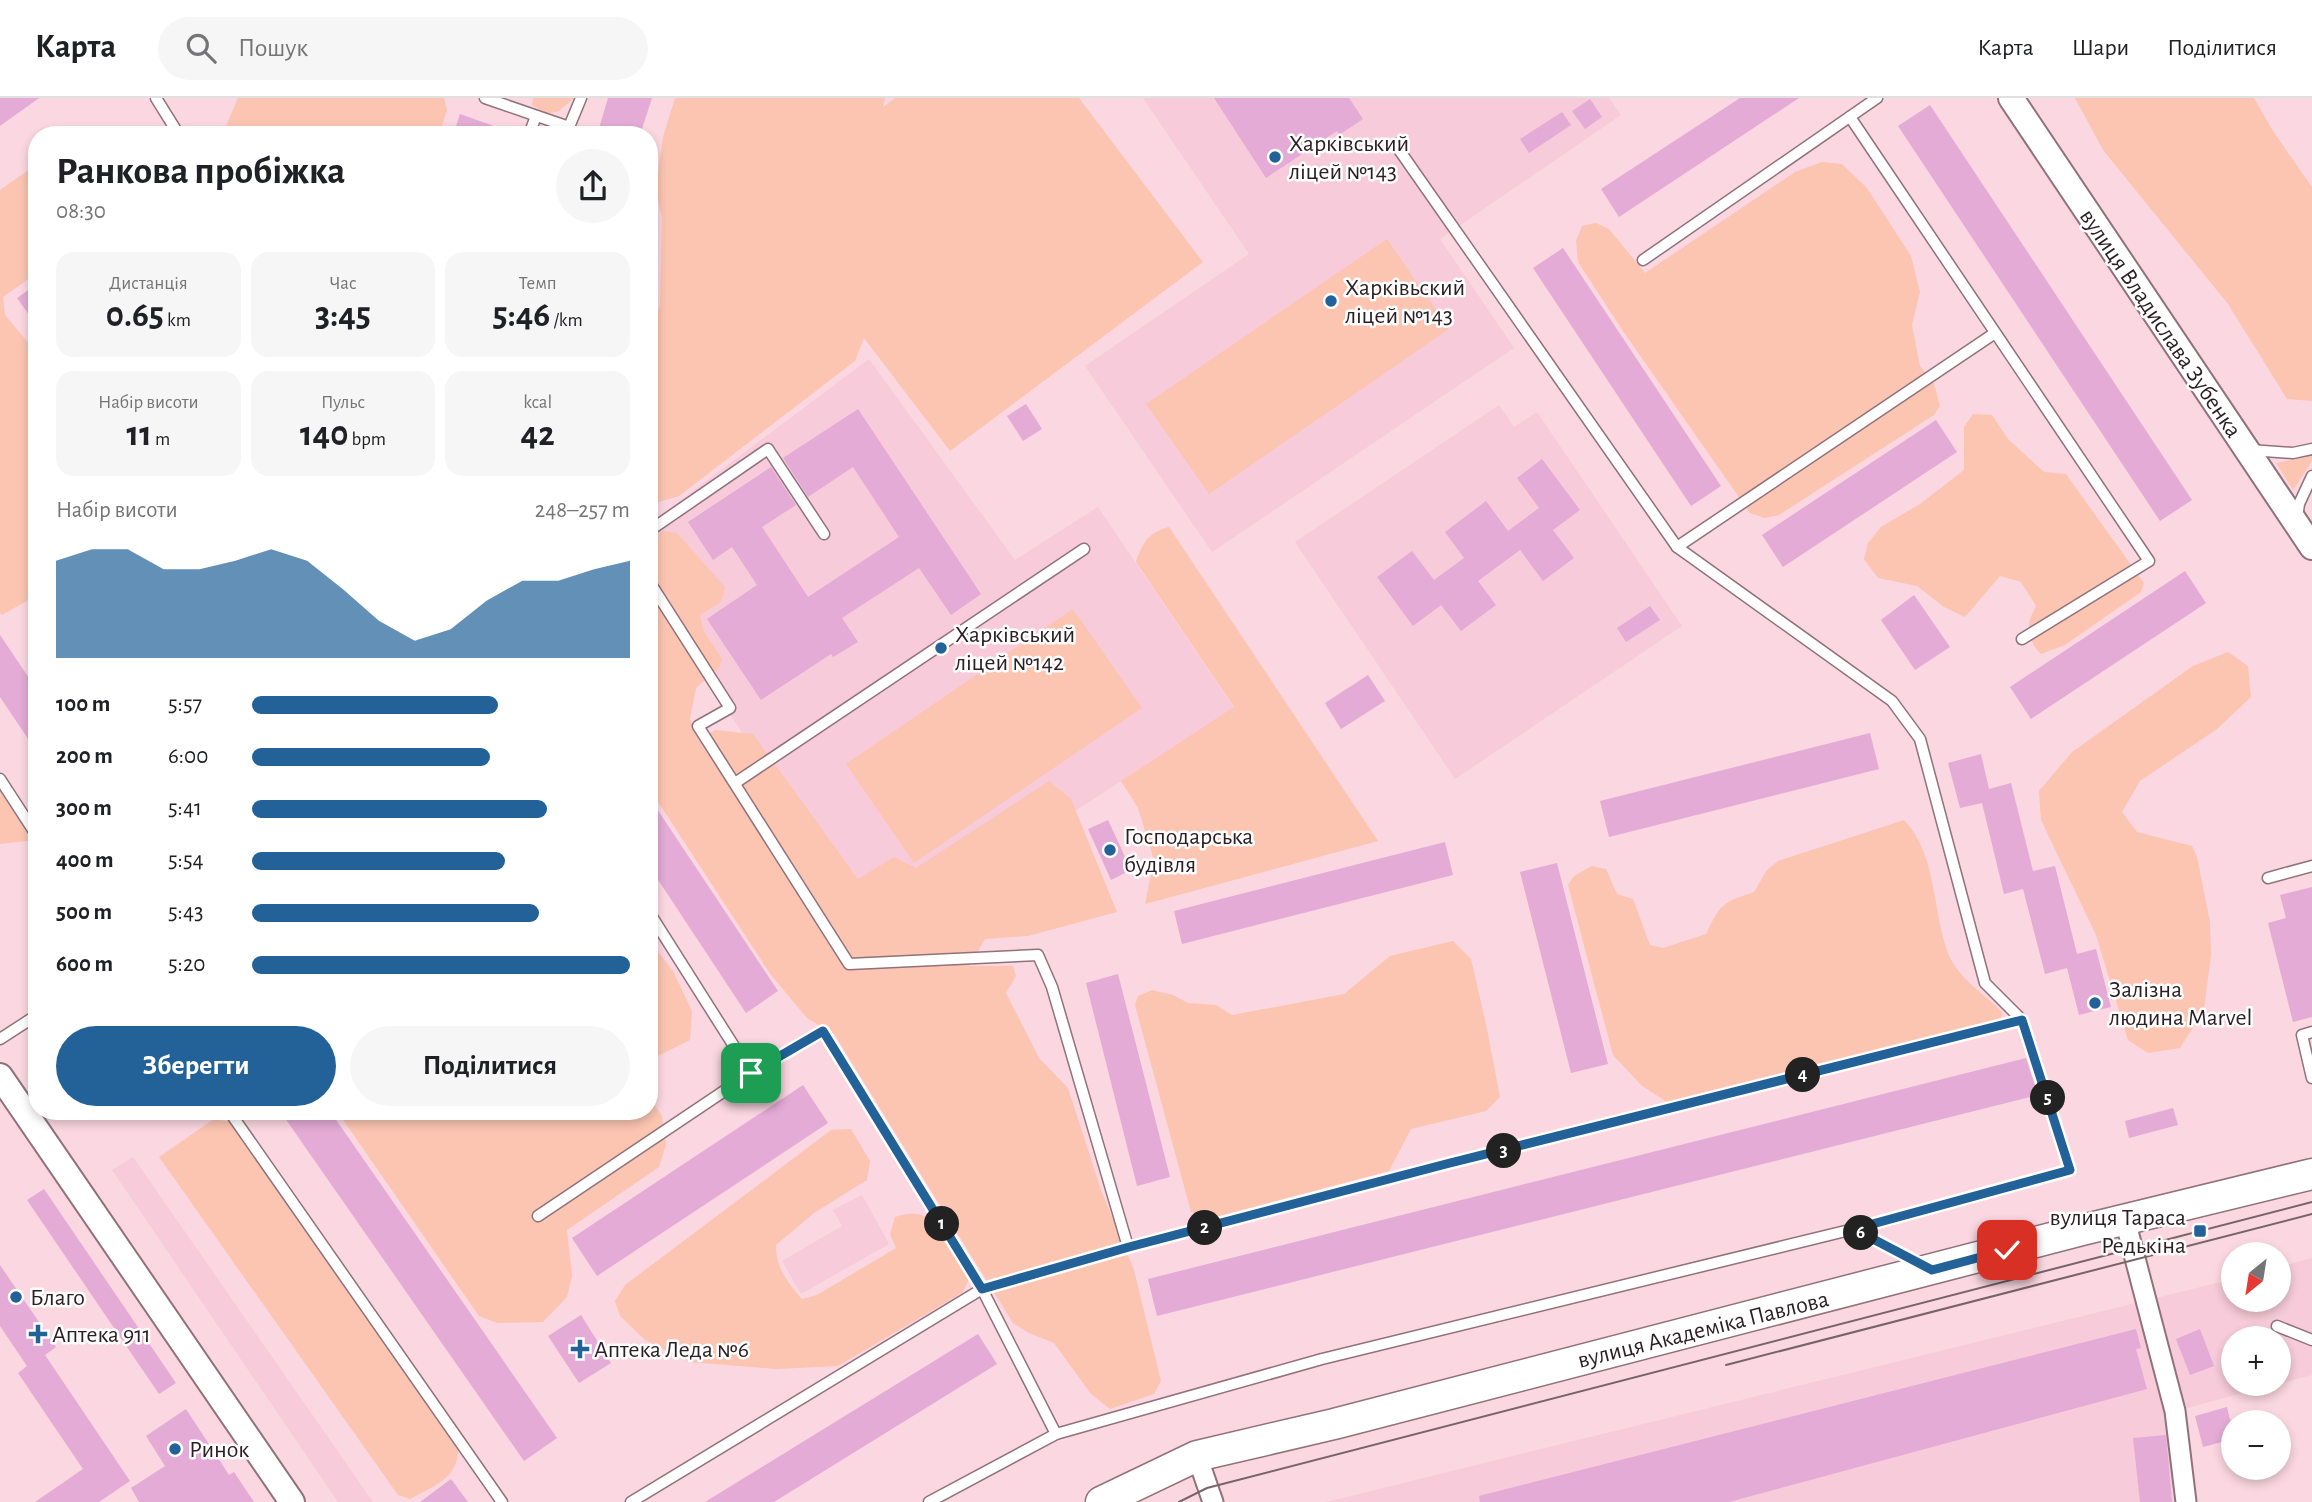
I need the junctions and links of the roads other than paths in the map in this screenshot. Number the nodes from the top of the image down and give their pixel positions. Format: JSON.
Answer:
{"nodes":[{"id":1,"x":156,"y":98,"type":"edge"},
{"id":2,"x":485,"y":98,"type":"edge"},
{"id":3,"x":581,"y":98,"type":"edge"},
{"id":4,"x":1877,"y":98,"type":"edge"},
{"id":5,"x":2011,"y":98,"type":"edge"},
{"id":6,"x":536,"y":116,"type":"junction"},
{"id":7,"x":1850,"y":117,"type":"junction"},
{"id":8,"x":173,"y":126,"type":"edge"},
{"id":9,"x":532,"y":126,"type":"edge"},
{"id":10,"x":559,"y":126,"type":"edge"},
{"id":11,"x":573,"y":126,"type":"edge"},
{"id":12,"x":1395,"y":144,"type":"dead end"},
{"id":13,"x":1643,"y":260,"type":"dead end"},
{"id":14,"x":1995,"y":333,"type":"junction"},
{"id":15,"x":2244,"y":449,"type":"junction"},
{"id":16,"x":2312,"y":449,"type":"edge"},
{"id":17,"x":2312,"y":476,"type":"edge"},
{"id":18,"x":2296,"y":524,"type":"junction"},
{"id":19,"x":658,"y":525,"type":"edge"},
{"id":20,"x":824,"y":534,"type":"dead end"},
{"id":21,"x":1677,"y":547,"type":"junction"},
{"id":22,"x":2312,"y":547,"type":"edge"},
{"id":23,"x":1084,"y":550,"type":"dead end"},
{"id":24,"x":658,"y":595,"type":"edge"},
{"id":25,"x":2022,"y":639,"type":"dead end"},
{"id":26,"x":0,"y":779,"type":"edge"},
{"id":27,"x":735,"y":783,"type":"junction"},
{"id":28,"x":28,"y":822,"type":"edge"},
{"id":29,"x":2312,"y":866,"type":"edge"},
{"id":30,"x":2268,"y":878,"type":"dead end"},
{"id":31,"x":658,"y":926,"type":"edge"},
{"id":32,"x":2022,"y":1020,"type":"junction"},
{"id":33,"x":28,"y":1021,"type":"edge"},
{"id":34,"x":2312,"y":1032,"type":"edge"},
{"id":35,"x":0,"y":1039,"type":"edge"},
{"id":36,"x":751,"y":1073,"type":"junction"},
{"id":37,"x":0,"y":1076,"type":"edge"},
{"id":38,"x":2312,"y":1078,"type":"edge"},
{"id":39,"x":28,"y":1117,"type":"edge"},
{"id":40,"x":30,"y":1120,"type":"edge"},
{"id":41,"x":235,"y":1120,"type":"edge"},
{"id":42,"x":2312,"y":1174,"type":"edge"},
{"id":43,"x":538,"y":1216,"type":"dead end"},
{"id":44,"x":2125,"y":1220,"type":"junction"},
{"id":45,"x":1854,"y":1229,"type":"junction"},
{"id":46,"x":1129,"y":1247,"type":"junction"},
{"id":47,"x":1932,"y":1270,"type":"junction"},
{"id":48,"x":982,"y":1289,"type":"junction"},
{"id":49,"x":2291,"y":1332,"type":"edge"},
{"id":50,"x":2312,"y":1340,"type":"edge"},
{"id":51,"x":1056,"y":1434,"type":"junction"},
{"id":52,"x":1197,"y":1456,"type":"junction"},
{"id":53,"x":292,"y":1502,"type":"edge"},
{"id":54,"x":502,"y":1502,"type":"edge"},
{"id":55,"x":631,"y":1502,"type":"edge"},
{"id":56,"x":929,"y":1502,"type":"edge"},
{"id":57,"x":1101,"y":1502,"type":"edge"},
{"id":58,"x":1213,"y":1502,"type":"edge"},
{"id":59,"x":2186,"y":1502,"type":"edge"}],
"edges":[{"from":1,"to":8,"type":"lane"},
{"from":2,"to":6,"type":"lane"},
{"from":3,"to":11,"type":"lane"},
{"from":4,"to":7,"type":"lane"},
{"from":5,"to":15,"type":"street","name":"вулиця Владислава Зубенка"},
{"from":6,"to":9,"type":"lane"},
{"from":6,"to":10,"type":"lane"},
{"from":7,"to":13,"type":"lane"},
{"from":7,"to":14,"type":"lane"},
{"from":12,"to":21,"type":"lane"},
{"from":14,"to":21,"type":"lane"},
{"from":14,"to":25,"type":"lane"},
{"from":15,"to":16,"type":"lane"},
{"from":15,"to":18,"type":"street","name":"вулиця Владислава Зубенка"},
{"from":17,"to":18,"type":"lane"},
{"from":18,"to":22,"type":"street","name":"вулиця Владислава Зубенка"},
{"from":19,"to":20,"type":"lane"},
{"from":21,"to":32,"type":"lane"},
{"from":23,"to":27,"type":"lane"},
{"from":24,"to":27,"type":"lane"},
{"from":26,"to":28,"type":"lane"},
{"from":27,"to":46,"type":"lane"},
{"from":29,"to":30,"type":"lane"},
{"from":31,"to":36,"type":"lane"},
{"from":32,"to":45,"type":"lane"},
{"from":32,"to":46,"type":"lane"},
{"from":33,"to":35,"type":"lane"},
{"from":34,"to":38,"type":"lane"},
{"from":36,"to":43,"type":"lane"},
{"from":36,"to":48,"type":"lane"},
{"from":37,"to":39,"type":"street"},
{"from":40,"to":53,"type":"street"},
{"from":41,"to":54,"type":"lane"},
{"from":42,"to":44,"type":"main road","name":"вулиця Академіка Павлова"},
{"from":44,"to":47,"type":"main road","name":"вулиця Академіка Павлова"},
{"from":44,"to":59,"type":"street"},
{"from":45,"to":47,"type":"lane"},
{"from":45,"to":51,"type":"lane"},
{"from":46,"to":48,"type":"lane"},
{"from":47,"to":52,"type":"main road","name":"вулиця Академіка Павлова"},
{"from":48,"to":51,"type":"lane"},
{"from":48,"to":55,"type":"lane"},
{"from":49,"to":50,"type":"lane"},
{"from":51,"to":56,"type":"lane"},
{"from":52,"to":57,"type":"main road","name":"вулиця Академіка Павлова"},
{"from":52,"to":58,"type":"street"}]}
